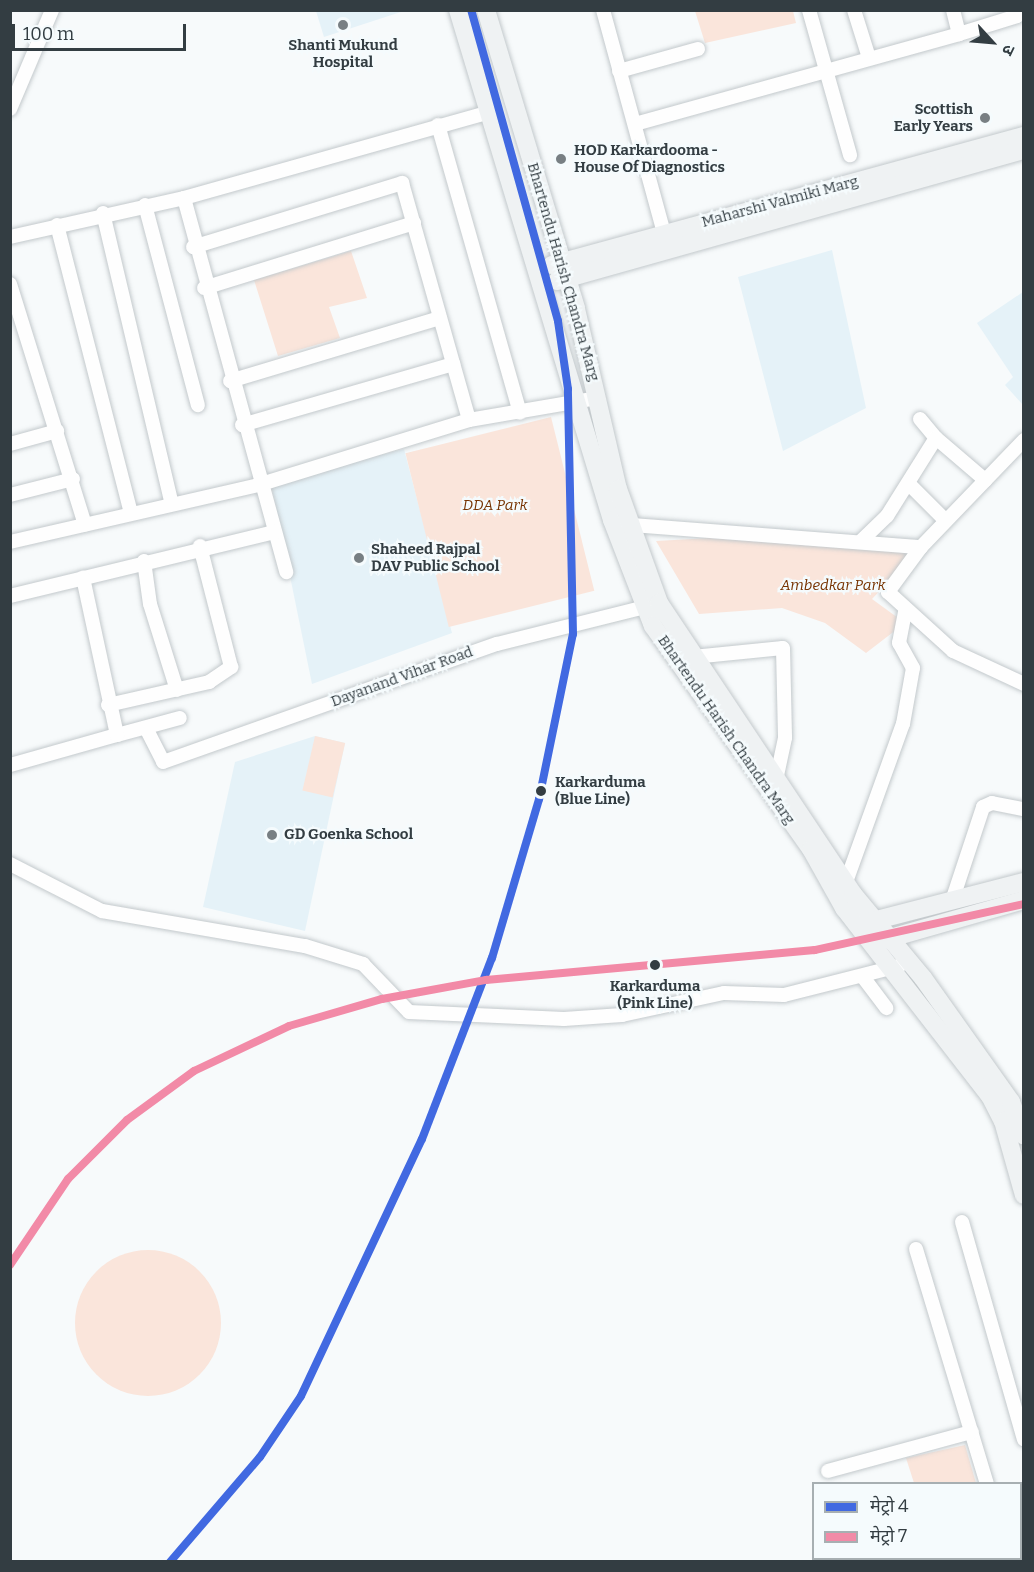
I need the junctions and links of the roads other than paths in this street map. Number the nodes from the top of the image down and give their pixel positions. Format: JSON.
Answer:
{"nodes":[{"id":1,"x":52,"y":10,"type":"edge"},
{"id":2,"x":458,"y":10,"type":"edge"},
{"id":3,"x":486,"y":10,"type":"edge"},
{"id":4,"x":603,"y":10,"type":"edge"},
{"id":5,"x":809,"y":10,"type":"edge"},
{"id":6,"x":854,"y":10,"type":"edge"},
{"id":7,"x":952,"y":10,"type":"edge"},
{"id":8,"x":1016,"y":10,"type":"edge"},
{"id":9,"x":959,"y":34,"type":"junction"},
{"id":10,"x":698,"y":49,"type":"dead end"},
{"id":11,"x":869,"y":58,"type":"junction"},
{"id":12,"x":827,"y":69,"type":"junction"},
{"id":13,"x":619,"y":71,"type":"junction"},
{"id":14,"x":10,"y":109,"type":"edge"},
{"id":15,"x":489,"y":112,"type":"junction"},
{"id":16,"x":635,"y":124,"type":"junction"},
{"id":17,"x":438,"y":125,"type":"junction"},
{"id":18,"x":1023,"y":136,"type":"edge"},
{"id":19,"x":1023,"y":150,"type":"edge"},
{"id":20,"x":850,"y":155,"type":"dead end"},
{"id":21,"x":184,"y":198,"type":"junction"},
{"id":22,"x":145,"y":205,"type":"junction"},
{"id":23,"x":103,"y":213,"type":"junction"},
{"id":24,"x":414,"y":223,"type":"junction"},
{"id":25,"x":57,"y":225,"type":"junction"},
{"id":26,"x":664,"y":233,"type":"junction"},
{"id":27,"x":10,"y":237,"type":"edge"},
{"id":28,"x":193,"y":247,"type":"junction"},
{"id":29,"x":565,"y":271,"type":"junction"},
{"id":30,"x":538,"y":277,"type":"junction"},
{"id":31,"x":10,"y":284,"type":"edge"},
{"id":32,"x":204,"y":288,"type":"junction"},
{"id":33,"x":440,"y":318,"type":"junction"},
{"id":34,"x":453,"y":364,"type":"junction"},
{"id":35,"x":231,"y":381,"type":"junction"},
{"id":36,"x":598,"y":398,"type":"junction"},
{"id":37,"x":198,"y":405,"type":"dead end"},
{"id":38,"x":577,"y":405,"type":"junction"},
{"id":39,"x":520,"y":413,"type":"junction"},
{"id":40,"x":920,"y":419,"type":"dead end"},
{"id":41,"x":469,"y":420,"type":"junction"},
{"id":42,"x":242,"y":425,"type":"junction"},
{"id":43,"x":57,"y":431,"type":"junction"},
{"id":44,"x":936,"y":438,"type":"junction"},
{"id":45,"x":1023,"y":440,"type":"edge"},
{"id":46,"x":10,"y":444,"type":"edge"},
{"id":47,"x":73,"y":479,"type":"junction"},
{"id":48,"x":985,"y":480,"type":"junction"},
{"id":49,"x":258,"y":484,"type":"junction"},
{"id":50,"x":909,"y":484,"type":"junction"},
{"id":51,"x":10,"y":495,"type":"edge"},
{"id":52,"x":171,"y":501,"type":"junction"},
{"id":53,"x":131,"y":513,"type":"junction"},
{"id":54,"x":946,"y":521,"type":"junction"},
{"id":55,"x":85,"y":525,"type":"junction"},
{"id":56,"x":632,"y":525,"type":"junction"},
{"id":57,"x":274,"y":532,"type":"junction"},
{"id":58,"x":861,"y":541,"type":"junction"},
{"id":59,"x":10,"y":542,"type":"edge"},
{"id":60,"x":200,"y":546,"type":"junction"},
{"id":61,"x":921,"y":547,"type":"junction"},
{"id":62,"x":144,"y":561,"type":"junction"},
{"id":63,"x":286,"y":572,"type":"dead end"},
{"id":64,"x":83,"y":578,"type":"junction"},
{"id":65,"x":10,"y":596,"type":"edge"},
{"id":66,"x":653,"y":606,"type":"junction"},
{"id":67,"x":905,"y":611,"type":"junction"},
{"id":68,"x":693,"y":657,"type":"junction"},
{"id":69,"x":1023,"y":684,"type":"edge"},
{"id":70,"x":177,"y":690,"type":"junction"},
{"id":71,"x":108,"y":705,"type":"junction"},
{"id":72,"x":180,"y":718,"type":"dead end"},
{"id":73,"x":146,"y":728,"type":"junction"},
{"id":74,"x":117,"y":735,"type":"junction"},
{"id":75,"x":10,"y":765,"type":"edge"},
{"id":76,"x":777,"y":777,"type":"junction"},
{"id":77,"x":1023,"y":809,"type":"edge"},
{"id":78,"x":10,"y":864,"type":"edge"},
{"id":79,"x":846,"y":882,"type":"junction"},
{"id":80,"x":1023,"y":882,"type":"edge"},
{"id":81,"x":1023,"y":900,"type":"edge"},
{"id":82,"x":952,"y":901,"type":"junction"},
{"id":83,"x":867,"y":923,"type":"junction"},
{"id":84,"x":881,"y":940,"type":"junction"},
{"id":85,"x":901,"y":965,"type":"junction"},
{"id":86,"x":863,"y":977,"type":"junction"},
{"id":87,"x":886,"y":1008,"type":"dead end"},
{"id":88,"x":1023,"y":1136,"type":"edge"},
{"id":89,"x":1023,"y":1195,"type":"edge"},
{"id":90,"x":962,"y":1222,"type":"dead end"},
{"id":91,"x":916,"y":1249,"type":"dead end"},
{"id":92,"x":972,"y":1432,"type":"junction"},
{"id":93,"x":1023,"y":1439,"type":"edge"},
{"id":94,"x":828,"y":1470,"type":"dead end"},
{"id":95,"x":986,"y":1482,"type":"edge"}],
"edges":[{"from":1,"to":14,"type":"street"},
{"from":2,"to":15,"type":"main road","name":"Bhartendu Harish Chandra Marg"},
{"from":3,"to":29,"type":"main road","name":"Bhartendu Harish Chandra Marg"},
{"from":4,"to":13,"type":"street"},
{"from":5,"to":12,"type":"street"},
{"from":6,"to":11,"type":"street"},
{"from":7,"to":9,"type":"street"},
{"from":8,"to":9,"type":"street"},
{"from":9,"to":11,"type":"street"},
{"from":10,"to":13,"type":"street"},
{"from":11,"to":12,"type":"street"},
{"from":12,"to":16,"type":"street"},
{"from":12,"to":20,"type":"street"},
{"from":13,"to":16,"type":"street"},
{"from":15,"to":17,"type":"street"},
{"from":15,"to":30,"type":"main road","name":"Bhartendu Harish Chandra Marg"},
{"from":16,"to":26,"type":"street"},
{"from":17,"to":21,"type":"street"},
{"from":17,"to":39,"type":"street"},
{"from":18,"to":26,"type":"main road","name":"Maharshi Valmiki Marg"},
{"from":19,"to":29,"type":"main road","name":"Maharshi Valmiki Marg"},
{"from":21,"to":22,"type":"street"},
{"from":21,"to":28,"type":"street"},
{"from":22,"to":23,"type":"street"},
{"from":22,"to":37,"type":"street"},
{"from":23,"to":25,"type":"street"},
{"from":23,"to":52,"type":"street"},
{"from":24,"to":28,"type":"street"},
{"from":24,"to":32,"type":"street"},
{"from":24,"to":33,"type":"street"},
{"from":25,"to":27,"type":"street"},
{"from":25,"to":53,"type":"street"},
{"from":26,"to":29,"type":"main road","name":"Maharshi Valmiki Marg"},
{"from":28,"to":32,"type":"street"},
{"from":29,"to":30,"type":"main road","name":"Maharshi Valmiki Marg"},
{"from":29,"to":36,"type":"main road","name":"Bhartendu Harish Chandra Marg"},
{"from":30,"to":38,"type":"main road","name":"Bhartendu Harish Chandra Marg"},
{"from":31,"to":43,"type":"street"},
{"from":32,"to":35,"type":"street"},
{"from":33,"to":34,"type":"street"},
{"from":33,"to":35,"type":"street"},
{"from":34,"to":41,"type":"street"},
{"from":34,"to":42,"type":"street"},
{"from":35,"to":42,"type":"street"},
{"from":36,"to":38,"type":"street"},
{"from":36,"to":56,"type":"main road","name":"Bhartendu Harish Chandra Marg"},
{"from":38,"to":39,"type":"street"},
{"from":38,"to":66,"type":"main road","name":"Bhartendu Harish Chandra Marg"},
{"from":39,"to":41,"type":"street"},
{"from":40,"to":44,"type":"street"},
{"from":41,"to":49,"type":"street"},
{"from":42,"to":49,"type":"street"},
{"from":43,"to":46,"type":"street"},
{"from":43,"to":47,"type":"street"},
{"from":44,"to":48,"type":"street"},
{"from":44,"to":50,"type":"street"},
{"from":45,"to":48,"type":"street"},
{"from":47,"to":51,"type":"street"},
{"from":47,"to":55,"type":"street"},
{"from":48,"to":54,"type":"street"},
{"from":49,"to":52,"type":"street"},
{"from":49,"to":57,"type":"street"},
{"from":50,"to":54,"type":"street"},
{"from":50,"to":58,"type":"street"},
{"from":52,"to":53,"type":"street"},
{"from":53,"to":55,"type":"street"},
{"from":54,"to":61,"type":"street"},
{"from":55,"to":59,"type":"street"},
{"from":56,"to":58,"type":"street"},
{"from":56,"to":66,"type":"main road","name":"Bhartendu Harish Chandra Marg"},
{"from":57,"to":60,"type":"street"},
{"from":57,"to":63,"type":"street"},
{"from":58,"to":61,"type":"street"},
{"from":60,"to":62,"type":"street"},
{"from":60,"to":70,"type":"street"},
{"from":61,"to":67,"type":"street"},
{"from":62,"to":64,"type":"street"},
{"from":62,"to":70,"type":"street"},
{"from":64,"to":65,"type":"street"},
{"from":64,"to":71,"type":"street"},
{"from":66,"to":68,"type":"main road","name":"Bhartendu Harish Chandra Marg"},
{"from":66,"to":73,"type":"street","name":"Dayanand Vihar Road"},
{"from":66,"to":83,"type":"main road","name":"Bhartendu Harish Chandra Marg"},
{"from":67,"to":69,"type":"street"},
{"from":67,"to":79,"type":"street"},
{"from":68,"to":76,"type":"main road","name":"Bhartendu Harish Chandra Marg"},
{"from":68,"to":76,"type":"street"},
{"from":70,"to":71,"type":"street"},
{"from":71,"to":74,"type":"street"},
{"from":72,"to":73,"type":"street"},
{"from":73,"to":74,"type":"street"},
{"from":74,"to":75,"type":"street"},
{"from":76,"to":79,"type":"main road","name":"Bhartendu Harish Chandra Marg"},
{"from":77,"to":82,"type":"street"},
{"from":78,"to":86,"type":"street"},
{"from":79,"to":83,"type":"main road","name":"Bhartendu Harish Chandra Marg"},
{"from":80,"to":82,"type":"main road"},
{"from":81,"to":84,"type":"main road"},
{"from":82,"to":83,"type":"main road"},
{"from":83,"to":84,"type":"main road","name":"Bhartendu Harish Chandra Marg"},
{"from":84,"to":85,"type":"main road","name":"Bhartendu Harish Chandra Marg"},
{"from":85,"to":86,"type":"street"},
{"from":85,"to":88,"type":"main road","name":"Bhartendu Harish Chandra Marg"},
{"from":85,"to":89,"type":"main road","name":"Bhartendu Harish Chandra Marg"},
{"from":86,"to":87,"type":"street"},
{"from":90,"to":93,"type":"street"},
{"from":91,"to":92,"type":"street"},
{"from":92,"to":94,"type":"street"},
{"from":92,"to":95,"type":"street"}]}
